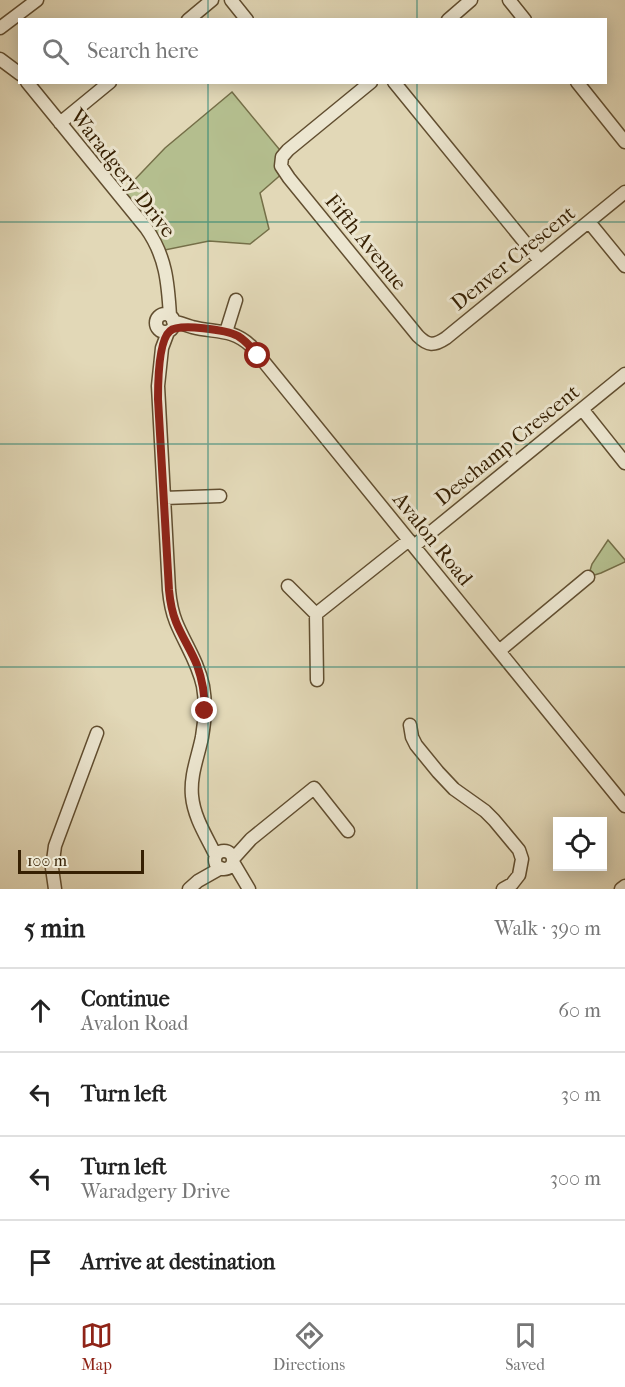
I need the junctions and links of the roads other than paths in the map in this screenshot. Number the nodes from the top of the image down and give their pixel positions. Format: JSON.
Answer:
{"nodes":[{"id":1,"x":37,"y":0,"type":"edge"},
{"id":2,"x":212,"y":0,"type":"edge"},
{"id":3,"x":231,"y":0,"type":"edge"},
{"id":4,"x":471,"y":0,"type":"edge"},
{"id":5,"x":509,"y":0,"type":"edge"},
{"id":6,"x":190,"y":18,"type":"edge"},
{"id":7,"x":245,"y":18,"type":"edge"},
{"id":8,"x":450,"y":18,"type":"edge"},
{"id":9,"x":523,"y":18,"type":"edge"},
{"id":10,"x":0,"y":28,"type":"edge"},
{"id":11,"x":0,"y":59,"type":"edge"},
{"id":12,"x":18,"y":72,"type":"edge"},
{"id":13,"x":29,"y":84,"type":"edge"},
{"id":14,"x":108,"y":84,"type":"edge"},
{"id":15,"x":369,"y":84,"type":"edge"},
{"id":16,"x":396,"y":84,"type":"edge"},
{"id":17,"x":579,"y":84,"type":"edge"},
{"id":18,"x":60,"y":123,"type":"junction"},
{"id":19,"x":625,"y":142,"type":"edge"},
{"id":20,"x":625,"y":192,"type":"edge"},
{"id":21,"x":589,"y":222,"type":"junction"},
{"id":22,"x":540,"y":261,"type":"junction"},
{"id":23,"x":625,"y":266,"type":"edge"},
{"id":24,"x":236,"y":300,"type":"dead end"},
{"id":25,"x":167,"y":324,"type":"junction"},
{"id":26,"x":226,"y":332,"type":"junction"},
{"id":27,"x":423,"y":341,"type":"joint"},
{"id":28,"x":625,"y":374,"type":"edge"},
{"id":29,"x":582,"y":409,"type":"junction"},
{"id":30,"x":625,"y":463,"type":"edge"},
{"id":31,"x":220,"y":496,"type":"dead end"},
{"id":32,"x":165,"y":498,"type":"junction"},
{"id":33,"x":412,"y":543,"type":"junction"},
{"id":34,"x":588,"y":577,"type":"dead end"},
{"id":35,"x":288,"y":586,"type":"dead end"},
{"id":36,"x":316,"y":614,"type":"junction"},
{"id":37,"x":499,"y":651,"type":"junction"},
{"id":38,"x":317,"y":680,"type":"dead end"},
{"id":39,"x":410,"y":725,"type":"dead end"},
{"id":40,"x":97,"y":733,"type":"dead end"},
{"id":41,"x":625,"y":806,"type":"edge"},
{"id":42,"x":348,"y":831,"type":"dead end"},
{"id":43,"x":224,"y":859,"type":"junction"},
{"id":44,"x":194,"y":885,"type":"edge"},
{"id":45,"x":625,"y":886,"type":"edge"},
{"id":46,"x":247,"y":887,"type":"edge"},
{"id":47,"x":55,"y":889,"type":"edge"},
{"id":48,"x":503,"y":889,"type":"edge"},
{"id":49,"x":621,"y":889,"type":"edge"}],
"edges":[{"from":1,"to":10,"type":"street"},
{"from":2,"to":6,"type":"street"},
{"from":3,"to":7,"type":"street"},
{"from":4,"to":8,"type":"street"},
{"from":5,"to":9,"type":"street"},
{"from":11,"to":12,"type":"street"},
{"from":13,"to":18,"type":"street","name":"Waradgery Drive"},
{"from":14,"to":18,"type":"street"},
{"from":15,"to":27,"type":"street","name":"Fifth Avenue"},
{"from":16,"to":22,"type":"street"},
{"from":17,"to":19,"type":"street"},
{"from":18,"to":25,"type":"street","name":"Waradgery Drive"},
{"from":20,"to":21,"type":"street","name":"Denver Crescent"},
{"from":21,"to":22,"type":"street","name":"Denver Crescent"},
{"from":21,"to":23,"type":"street"},
{"from":22,"to":27,"type":"street","name":"Denver Crescent"},
{"from":24,"to":26,"type":"street"},
{"from":25,"to":26,"type":"street","name":"Avalon Road"},
{"from":25,"to":32,"type":"street","name":"Waradgery Drive"},
{"from":26,"to":33,"type":"street","name":"Avalon Road"},
{"from":28,"to":29,"type":"street","name":"Deschamp Crescent"},
{"from":29,"to":30,"type":"street"},
{"from":29,"to":33,"type":"street","name":"Deschamp Crescent"},
{"from":31,"to":32,"type":"street"},
{"from":32,"to":43,"type":"street","name":"Waradgery Drive"},
{"from":33,"to":36,"type":"street","name":"Deschamp Crescent"},
{"from":33,"to":37,"type":"street","name":"Avalon Road"},
{"from":34,"to":37,"type":"street"},
{"from":35,"to":36,"type":"street"},
{"from":36,"to":38,"type":"street"},
{"from":37,"to":41,"type":"street","name":"Avalon Road"},
{"from":39,"to":48,"type":"street"},
{"from":40,"to":47,"type":"street"},
{"from":42,"to":43,"type":"street"},
{"from":43,"to":44,"type":"street"},
{"from":43,"to":46,"type":"street","name":"Waradgery Drive"},
{"from":45,"to":49,"type":"street"}]}
